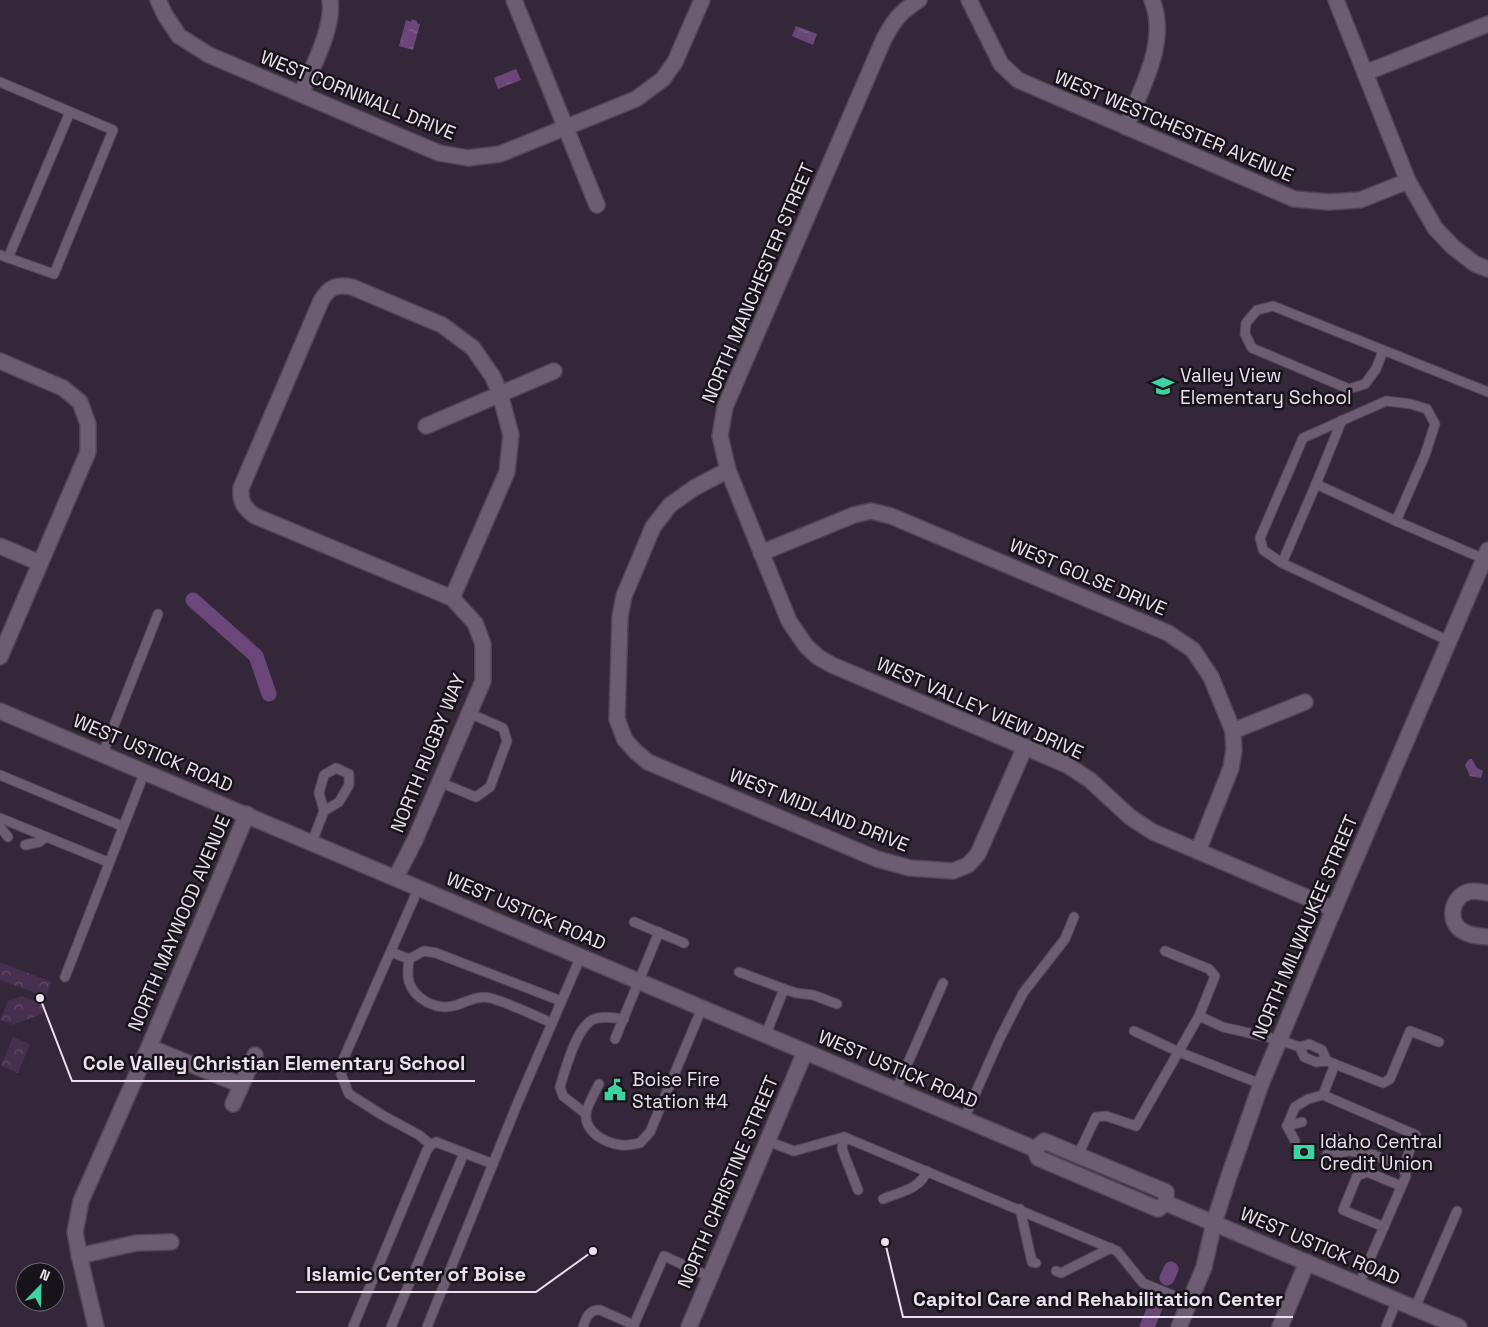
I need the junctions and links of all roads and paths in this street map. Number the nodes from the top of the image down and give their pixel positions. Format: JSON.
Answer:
{"nodes":[{"id":1,"x":158,"y":0,"type":"edge"},
{"id":2,"x":330,"y":0,"type":"edge"},
{"id":3,"x":514,"y":0,"type":"edge"},
{"id":4,"x":702,"y":0,"type":"edge"},
{"id":5,"x":919,"y":0,"type":"edge"},
{"id":6,"x":969,"y":0,"type":"edge"},
{"id":7,"x":1152,"y":0,"type":"edge"},
{"id":8,"x":1336,"y":0,"type":"edge"},
{"id":9,"x":1488,"y":24,"type":"edge"},
{"id":10,"x":1365,"y":73,"type":"junction"},
{"id":11,"x":0,"y":82,"type":"edge"},
{"id":12,"x":301,"y":94,"type":"junction"},
{"id":13,"x":70,"y":112,"type":"junction"},
{"id":14,"x":566,"y":127,"type":"junction"},
{"id":15,"x":1126,"y":127,"type":"junction"},
{"id":16,"x":1408,"y":181,"type":"junction"},
{"id":17,"x":597,"y":205,"type":"dead end"},
{"id":18,"x":4,"y":256,"type":"edge"},
{"id":19,"x":1488,"y":269,"type":"edge"},
{"id":20,"x":1383,"y":351,"type":"junction"},
{"id":21,"x":0,"y":361,"type":"edge"},
{"id":22,"x":554,"y":371,"type":"dead end"},
{"id":23,"x":1488,"y":392,"type":"edge"},
{"id":24,"x":500,"y":394,"type":"junction"},
{"id":25,"x":1342,"y":420,"type":"junction"},
{"id":26,"x":426,"y":426,"type":"dead end"},
{"id":27,"x":728,"y":470,"type":"junction"},
{"id":28,"x":1316,"y":484,"type":"junction"},
{"id":29,"x":1396,"y":521,"type":"junction"},
{"id":30,"x":0,"y":546,"type":"edge"},
{"id":31,"x":762,"y":553,"type":"junction"},
{"id":32,"x":40,"y":563,"type":"junction"},
{"id":33,"x":1282,"y":563,"type":"junction"},
{"id":34,"x":1485,"y":564,"type":"edge"},
{"id":35,"x":452,"y":598,"type":"junction"},
{"id":36,"x":158,"y":614,"type":"dead end"},
{"id":37,"x":1449,"y":641,"type":"junction"},
{"id":38,"x":0,"y":657,"type":"edge"},
{"id":39,"x":1305,"y":702,"type":"dead end"},
{"id":40,"x":0,"y":711,"type":"edge"},
{"id":41,"x":469,"y":713,"type":"junction"},
{"id":42,"x":1233,"y":732,"type":"junction"},
{"id":43,"x":1025,"y":747,"type":"junction"},
{"id":44,"x":102,"y":753,"type":"junction"},
{"id":45,"x":145,"y":771,"type":"junction"},
{"id":46,"x":0,"y":775,"type":"edge"},
{"id":47,"x":439,"y":782,"type":"junction"},
{"id":48,"x":324,"y":811,"type":"junction"},
{"id":49,"x":247,"y":814,"type":"junction"},
{"id":50,"x":0,"y":818,"type":"edge"},
{"id":51,"x":122,"y":826,"type":"junction"},
{"id":52,"x":0,"y":827,"type":"edge"},
{"id":53,"x":8,"y":837,"type":"dead end"},
{"id":54,"x":46,"y":837,"type":"junction"},
{"id":55,"x":312,"y":842,"type":"junction"},
{"id":56,"x":25,"y":845,"type":"dead end"},
{"id":57,"x":1198,"y":851,"type":"junction"},
{"id":58,"x":108,"y":862,"type":"junction"},
{"id":59,"x":396,"y":877,"type":"junction"},
{"id":60,"x":419,"y":887,"type":"junction"},
{"id":61,"x":1488,"y":893,"type":"edge"},
{"id":62,"x":1334,"y":909,"type":"junction"},
{"id":63,"x":1074,"y":917,"type":"dead end"},
{"id":64,"x":634,"y":922,"type":"dead end"},
{"id":65,"x":659,"y":932,"type":"junction"},
{"id":66,"x":1488,"y":937,"type":"edge"},
{"id":67,"x":684,"y":943,"type":"dead end"},
{"id":68,"x":1165,"y":950,"type":"dead end"},
{"id":69,"x":391,"y":952,"type":"junction"},
{"id":70,"x":580,"y":956,"type":"junction"},
{"id":71,"x":409,"y":959,"type":"junction"},
{"id":72,"x":739,"y":972,"type":"dead end"},
{"id":73,"x":65,"y":977,"type":"dead end"},
{"id":74,"x":639,"y":980,"type":"junction"},
{"id":75,"x":943,"y":984,"type":"dead end"},
{"id":76,"x":784,"y":989,"type":"junction"},
{"id":77,"x":561,"y":1001,"type":"junction"},
{"id":78,"x":837,"y":1004,"type":"dead end"},
{"id":79,"x":702,"y":1008,"type":"junction"},
{"id":80,"x":1199,"y":1016,"type":"junction"},
{"id":81,"x":624,"y":1019,"type":"junction"},
{"id":82,"x":552,"y":1023,"type":"junction"},
{"id":83,"x":1134,"y":1031,"type":"dead end"},
{"id":84,"x":766,"y":1034,"type":"junction"},
{"id":85,"x":615,"y":1039,"type":"dead end"},
{"id":86,"x":1280,"y":1040,"type":"junction"},
{"id":87,"x":1439,"y":1042,"type":"dead end"},
{"id":88,"x":149,"y":1047,"type":"junction"},
{"id":89,"x":1300,"y":1047,"type":"junction"},
{"id":90,"x":805,"y":1052,"type":"junction"},
{"id":91,"x":1179,"y":1052,"type":"junction"},
{"id":92,"x":255,"y":1055,"type":"dead end"},
{"id":93,"x":1331,"y":1062,"type":"junction"},
{"id":94,"x":599,"y":1084,"type":"dead end"},
{"id":95,"x":1261,"y":1084,"type":"junction"},
{"id":96,"x":241,"y":1085,"type":"junction"},
{"id":97,"x":896,"y":1090,"type":"junction"},
{"id":98,"x":1322,"y":1095,"type":"junction"},
{"id":99,"x":233,"y":1104,"type":"dead end"},
{"id":100,"x":586,"y":1114,"type":"junction"},
{"id":101,"x":964,"y":1119,"type":"junction"},
{"id":102,"x":1302,"y":1122,"type":"dead end"},
{"id":103,"x":1286,"y":1126,"type":"junction"},
{"id":104,"x":1299,"y":1131,"type":"dead end"},
{"id":105,"x":844,"y":1137,"type":"junction"},
{"id":106,"x":1333,"y":1140,"type":"dead end"},
{"id":107,"x":767,"y":1141,"type":"junction"},
{"id":108,"x":1295,"y":1141,"type":"dead end"},
{"id":109,"x":430,"y":1145,"type":"junction"},
{"id":110,"x":1036,"y":1149,"type":"junction"},
{"id":111,"x":1348,"y":1151,"type":"junction"},
{"id":112,"x":464,"y":1153,"type":"junction"},
{"id":113,"x":1326,"y":1154,"type":"dead end"},
{"id":114,"x":1078,"y":1155,"type":"junction"},
{"id":115,"x":493,"y":1164,"type":"junction"},
{"id":116,"x":1403,"y":1167,"type":"junction"},
{"id":117,"x":927,"y":1171,"type":"junction"},
{"id":118,"x":1401,"y":1186,"type":"junction"},
{"id":119,"x":858,"y":1190,"type":"dead end"},
{"id":120,"x":883,"y":1199,"type":"dead end"},
{"id":121,"x":1166,"y":1202,"type":"junction"},
{"id":122,"x":1020,"y":1209,"type":"junction"},
{"id":123,"x":1457,"y":1211,"type":"dead end"},
{"id":124,"x":1214,"y":1223,"type":"junction"},
{"id":125,"x":1384,"y":1227,"type":"junction"},
{"id":126,"x":171,"y":1242,"type":"dead end"},
{"id":127,"x":1111,"y":1248,"type":"junction"},
{"id":128,"x":79,"y":1256,"type":"junction"},
{"id":129,"x":1307,"y":1262,"type":"junction"},
{"id":130,"x":1036,"y":1264,"type":"dead end"},
{"id":131,"x":1056,"y":1271,"type":"dead end"},
{"id":132,"x":710,"y":1277,"type":"junction"},
{"id":133,"x":1359,"y":1284,"type":"junction"},
{"id":134,"x":1397,"y":1300,"type":"junction"},
{"id":135,"x":1189,"y":1302,"type":"junction"},
{"id":136,"x":1415,"y":1308,"type":"junction"},
{"id":137,"x":633,"y":1326,"type":"edge"},
{"id":138,"x":96,"y":1327,"type":"edge"},
{"id":139,"x":353,"y":1327,"type":"edge"},
{"id":140,"x":391,"y":1327,"type":"edge"},
{"id":141,"x":427,"y":1327,"type":"edge"},
{"id":142,"x":583,"y":1327,"type":"edge"},
{"id":143,"x":689,"y":1327,"type":"edge"},
{"id":144,"x":1178,"y":1327,"type":"edge"},
{"id":145,"x":1280,"y":1327,"type":"edge"},
{"id":146,"x":1386,"y":1327,"type":"edge"},
{"id":147,"x":1459,"y":1327,"type":"edge"}],
"edges":[{"from":1,"to":12,"type":"street","name":"WEST CORNWALL DRIVE"},
{"from":2,"to":12,"type":"street"},
{"from":3,"to":14,"type":"street"},
{"from":4,"to":14,"type":"street","name":"WEST CORNWALL DRIVE"},
{"from":5,"to":27,"type":"street","name":"NORTH MANCHESTER STREET"},
{"from":6,"to":15,"type":"street","name":"WEST WESTCHESTER AVENUE"},
{"from":7,"to":15,"type":"street"},
{"from":8,"to":10,"type":"street"},
{"from":9,"to":10,"type":"street"},
{"from":10,"to":16,"type":"street"},
{"from":11,"to":13,"type":"lane"},
{"from":12,"to":14,"type":"street","name":"WEST CORNWALL DRIVE"},
{"from":13,"to":18,"type":"lane"},
{"from":13,"to":18,"type":"lane"},
{"from":14,"to":17,"type":"street"},
{"from":15,"to":16,"type":"street","name":"WEST WESTCHESTER AVENUE"},
{"from":16,"to":19,"type":"street"},
{"from":20,"to":20,"type":"lane"},
{"from":20,"to":23,"type":"lane"},
{"from":21,"to":32,"type":"street"},
{"from":22,"to":24,"type":"street"},
{"from":24,"to":26,"type":"street"},
{"from":24,"to":35,"type":"street"},
{"from":24,"to":35,"type":"street"},
{"from":25,"to":28,"type":"lane"},
{"from":25,"to":29,"type":"lane"},
{"from":25,"to":33,"type":"lane"},
{"from":27,"to":31,"type":"street","name":"WEST VALLEY VIEW DRIVE"},
{"from":27,"to":43,"type":"street","name":"WEST MIDLAND DRIVE"},
{"from":28,"to":29,"type":"lane"},
{"from":28,"to":33,"type":"lane"},
{"from":29,"to":34,"type":"lane"},
{"from":30,"to":32,"type":"street"},
{"from":31,"to":42,"type":"street","name":"WEST GOLSE DRIVE"},
{"from":31,"to":43,"type":"street","name":"WEST VALLEY VIEW DRIVE"},
{"from":32,"to":38,"type":"street"},
{"from":33,"to":37,"type":"lane"},
{"from":34,"to":37,"type":"street","name":"NORTH MILWAUKEE STREET"},
{"from":35,"to":41,"type":"street","name":"NORTH RUGBY WAY"},
{"from":36,"to":44,"type":"lane"},
{"from":37,"to":62,"type":"street","name":"NORTH MILWAUKEE STREET"},
{"from":39,"to":42,"type":"street"},
{"from":40,"to":44,"type":"street","name":"WEST USTICK ROAD"},
{"from":41,"to":47,"type":"street","name":"NORTH RUGBY WAY"},
{"from":41,"to":47,"type":"lane"},
{"from":42,"to":57,"type":"street","name":"WEST GOLSE DRIVE"},
{"from":43,"to":57,"type":"street","name":"WEST VALLEY VIEW DRIVE"},
{"from":44,"to":45,"type":"street","name":"WEST USTICK ROAD"},
{"from":45,"to":49,"type":"street","name":"WEST USTICK ROAD"},
{"from":45,"to":51,"type":"lane"},
{"from":46,"to":51,"type":"lane"},
{"from":47,"to":59,"type":"street","name":"NORTH RUGBY WAY"},
{"from":48,"to":48,"type":"lane"},
{"from":48,"to":55,"type":"lane"},
{"from":49,"to":55,"type":"street","name":"WEST USTICK ROAD"},
{"from":49,"to":88,"type":"street","name":"NORTH MAYWOOD AVENUE"},
{"from":50,"to":54,"type":"lane"},
{"from":51,"to":58,"type":"lane"},
{"from":52,"to":53,"type":"lane"},
{"from":54,"to":56,"type":"lane"},
{"from":54,"to":58,"type":"lane"},
{"from":55,"to":59,"type":"street","name":"WEST USTICK ROAD"},
{"from":57,"to":62,"type":"street","name":"WEST VALLEY VIEW DRIVE"},
{"from":58,"to":73,"type":"lane"},
{"from":59,"to":60,"type":"street","name":"WEST USTICK ROAD"},
{"from":60,"to":69,"type":"lane"},
{"from":60,"to":70,"type":"street","name":"WEST USTICK ROAD"},
{"from":61,"to":66,"type":"street"},
{"from":62,"to":86,"type":"street","name":"NORTH MILWAUKEE STREET"},
{"from":63,"to":101,"type":"lane"},
{"from":64,"to":65,"type":"lane"},
{"from":65,"to":67,"type":"lane"},
{"from":65,"to":74,"type":"lane"},
{"from":68,"to":80,"type":"lane"},
{"from":69,"to":71,"type":"lane"},
{"from":69,"to":109,"type":"lane"},
{"from":70,"to":74,"type":"street","name":"WEST USTICK ROAD"},
{"from":70,"to":77,"type":"lane"},
{"from":71,"to":77,"type":"lane"},
{"from":71,"to":82,"type":"lane"},
{"from":72,"to":76,"type":"lane"},
{"from":74,"to":79,"type":"street","name":"WEST USTICK ROAD"},
{"from":74,"to":81,"type":"lane"},
{"from":75,"to":97,"type":"lane"},
{"from":76,"to":78,"type":"lane"},
{"from":76,"to":84,"type":"lane"},
{"from":77,"to":82,"type":"lane"},
{"from":79,"to":84,"type":"street","name":"WEST USTICK ROAD"},
{"from":79,"to":100,"type":"lane"},
{"from":80,"to":86,"type":"lane"},
{"from":80,"to":91,"type":"lane"},
{"from":81,"to":85,"type":"lane"},
{"from":81,"to":100,"type":"lane"},
{"from":82,"to":115,"type":"lane"},
{"from":83,"to":91,"type":"lane"},
{"from":84,"to":90,"type":"street","name":"WEST USTICK ROAD"},
{"from":86,"to":89,"type":"lane"},
{"from":86,"to":95,"type":"street","name":"NORTH MILWAUKEE STREET"},
{"from":87,"to":93,"type":"lane"},
{"from":88,"to":96,"type":"street","name":"NORTH MAYWOOD AVENUE"},
{"from":88,"to":128,"type":"street","name":"NORTH MAYWOOD AVENUE"},
{"from":89,"to":93,"type":"lane"},
{"from":89,"to":93,"type":"lane"},
{"from":90,"to":97,"type":"street","name":"WEST USTICK ROAD"},
{"from":90,"to":107,"type":"street","name":"NORTH CHRISTINE STREET"},
{"from":91,"to":95,"type":"lane"},
{"from":91,"to":114,"type":"lane"},
{"from":92,"to":96,"type":"street"},
{"from":93,"to":98,"type":"lane"},
{"from":94,"to":100,"type":"lane"},
{"from":95,"to":124,"type":"street","name":"NORTH MILWAUKEE STREET"},
{"from":96,"to":99,"type":"street"},
{"from":97,"to":101,"type":"street","name":"WEST USTICK ROAD"},
{"from":98,"to":103,"type":"lane"},
{"from":98,"to":116,"type":"lane"},
{"from":101,"to":110,"type":"street","name":"WEST USTICK ROAD"},
{"from":102,"to":103,"type":"lane"},
{"from":103,"to":104,"type":"lane"},
{"from":103,"to":108,"type":"lane"},
{"from":105,"to":107,"type":"lane"},
{"from":105,"to":117,"type":"lane"},
{"from":105,"to":119,"type":"lane"},
{"from":106,"to":111,"type":"lane"},
{"from":107,"to":132,"type":"street","name":"NORTH CHRISTINE STREET"},
{"from":109,"to":112,"type":"lane"},
{"from":109,"to":139,"type":"lane"},
{"from":110,"to":114,"type":"street","name":"WEST USTICK ROAD"},
{"from":110,"to":121,"type":"street","name":"WEST USTICK ROAD"},
{"from":111,"to":113,"type":"lane"},
{"from":111,"to":116,"type":"lane"},
{"from":112,"to":115,"type":"lane"},
{"from":112,"to":140,"type":"lane"},
{"from":114,"to":121,"type":"street","name":"WEST USTICK ROAD"},
{"from":115,"to":141,"type":"lane"},
{"from":116,"to":118,"type":"lane"},
{"from":117,"to":120,"type":"lane"},
{"from":117,"to":122,"type":"lane"},
{"from":118,"to":125,"type":"lane"},
{"from":118,"to":125,"type":"lane"},
{"from":121,"to":124,"type":"street","name":"WEST USTICK ROAD"},
{"from":122,"to":127,"type":"lane"},
{"from":122,"to":130,"type":"lane"},
{"from":123,"to":136,"type":"lane"},
{"from":124,"to":129,"type":"street","name":"WEST USTICK ROAD"},
{"from":124,"to":135,"type":"street","name":"NORTH MILWAUKEE STREET"},
{"from":125,"to":133,"type":"lane"},
{"from":126,"to":128,"type":"street"},
{"from":127,"to":131,"type":"lane"},
{"from":127,"to":135,"type":"lane"},
{"from":128,"to":138,"type":"street","name":"NORTH MAYWOOD AVENUE"},
{"from":129,"to":133,"type":"street","name":"WEST USTICK ROAD"},
{"from":129,"to":145,"type":"street"},
{"from":132,"to":137,"type":"lane"},
{"from":132,"to":143,"type":"street","name":"NORTH CHRISTINE STREET"},
{"from":133,"to":134,"type":"street","name":"WEST USTICK ROAD"},
{"from":134,"to":136,"type":"street","name":"WEST USTICK ROAD"},
{"from":134,"to":146,"type":"lane"},
{"from":135,"to":144,"type":"street","name":"NORTH MILWAUKEE STREET"},
{"from":136,"to":147,"type":"street","name":"WEST USTICK ROAD"},
{"from":137,"to":142,"type":"lane"}]}
